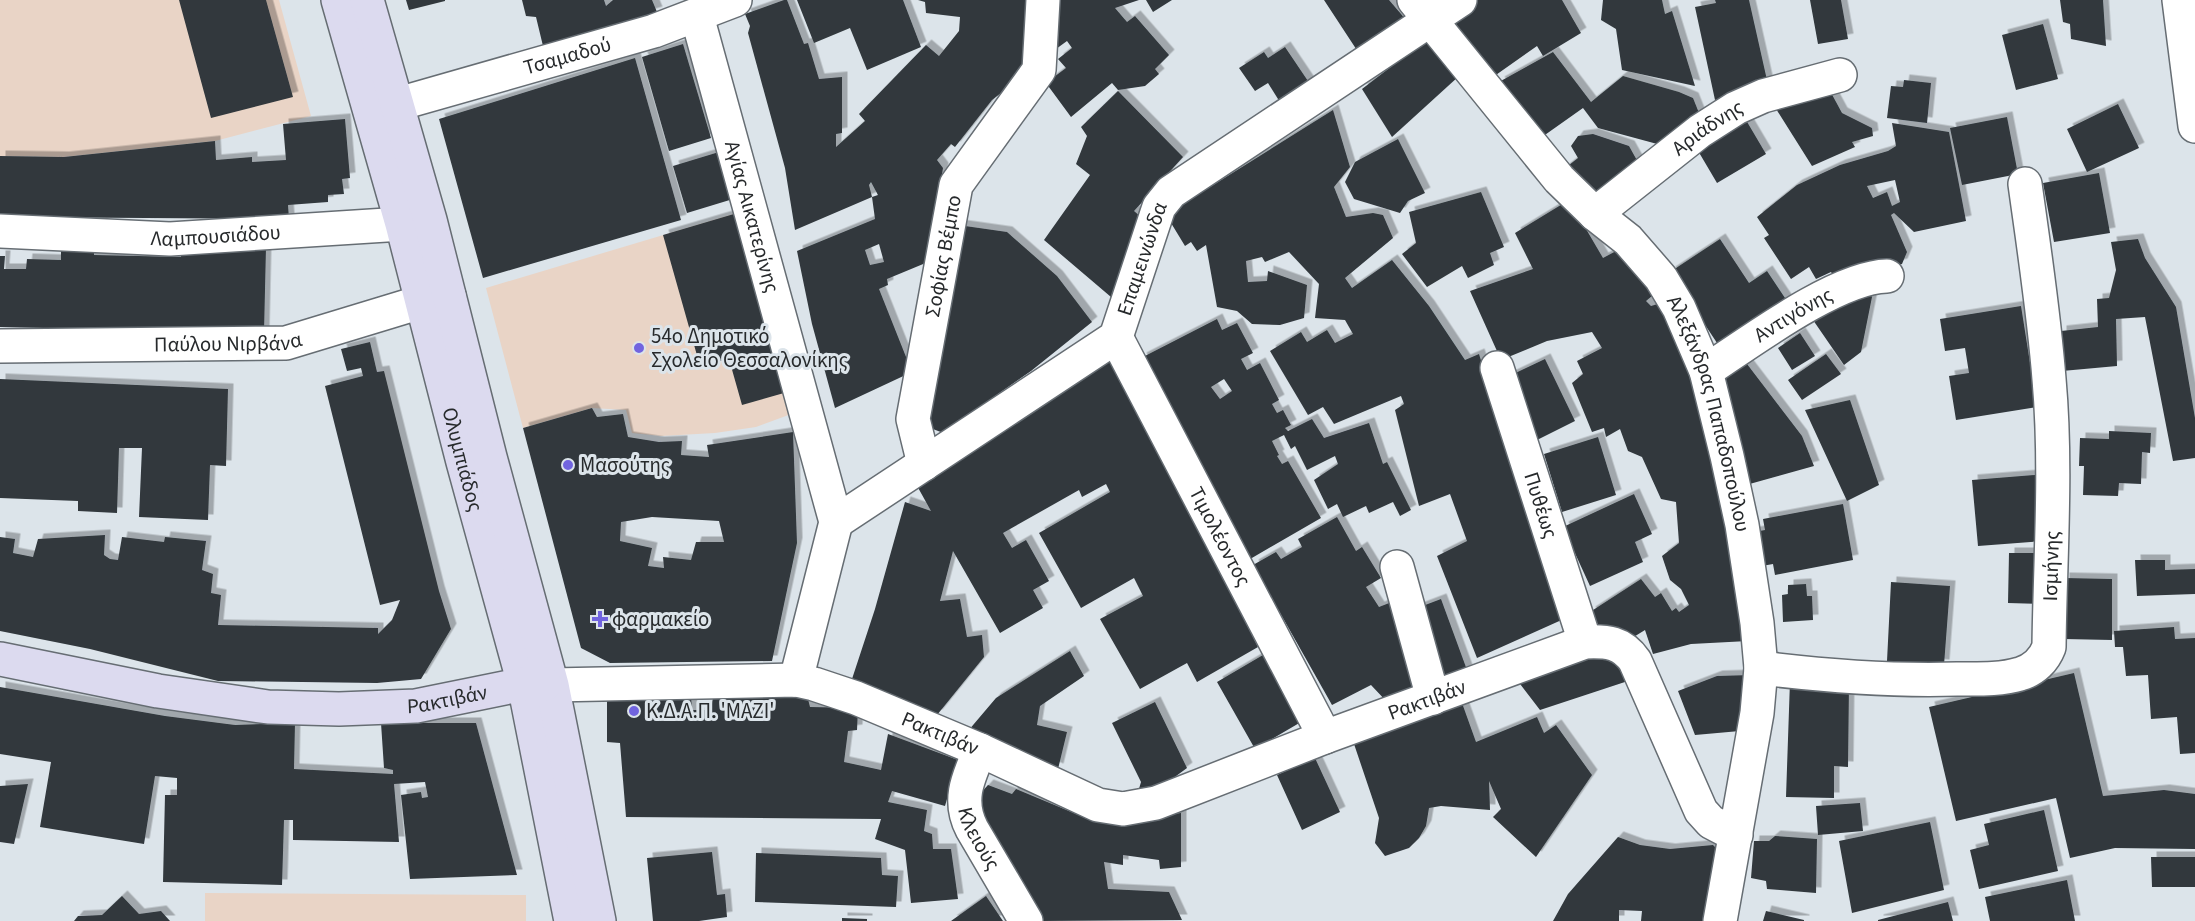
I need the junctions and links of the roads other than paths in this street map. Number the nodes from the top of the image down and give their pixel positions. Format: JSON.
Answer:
{"nodes":[{"id":1,"x":338,"y":0,"type":"edge"},
{"id":2,"x":367,"y":0,"type":"edge"},
{"id":3,"x":1043,"y":0,"type":"edge"},
{"id":4,"x":1460,"y":0,"type":"edge"},
{"id":5,"x":2179,"y":0,"type":"edge"},
{"id":6,"x":720,"y":5,"type":"edge"},
{"id":7,"x":1423,"y":10,"type":"edge"},
{"id":8,"x":1839,"y":75,"type":"dead end"},
{"id":9,"x":398,"y":104,"type":"junction"},
{"id":10,"x":2195,"y":126,"type":"edge"},
{"id":11,"x":2025,"y":184,"type":"dead end"},
{"id":12,"x":1595,"y":214,"type":"junction"},
{"id":13,"x":416,"y":222,"type":"junction"},
{"id":14,"x":0,"y":231,"type":"edge"},
{"id":15,"x":1887,"y":276,"type":"dead end"},
{"id":16,"x":435,"y":299,"type":"junction"},
{"id":17,"x":1116,"y":337,"type":"junction"},
{"id":18,"x":0,"y":345,"type":"edge"},
{"id":19,"x":1497,"y":368,"type":"dead end"},
{"id":20,"x":1706,"y":371,"type":"junction"},
{"id":21,"x":924,"y":464,"type":"junction"},
{"id":22,"x":836,"y":522,"type":"junction"},
{"id":23,"x":1397,"y":567,"type":"dead end"},
{"id":24,"x":1585,"y":642,"type":"junction"},
{"id":25,"x":0,"y":658,"type":"edge"},
{"id":26,"x":1761,"y":668,"type":"junction"},
{"id":27,"x":796,"y":680,"type":"junction"},
{"id":28,"x":538,"y":684,"type":"junction"},
{"id":29,"x":1433,"y":698,"type":"junction"},
{"id":30,"x":1325,"y":737,"type":"junction"},
{"id":31,"x":980,"y":750,"type":"junction"},
{"id":32,"x":1736,"y":836,"type":"junction"},
{"id":33,"x":571,"y":921,"type":"edge"},
{"id":34,"x":599,"y":921,"type":"edge"},
{"id":35,"x":1026,"y":921,"type":"edge"},
{"id":36,"x":1720,"y":921,"type":"edge"}],
"edges":[{"from":1,"to":13,"type":"main road","name":"Ολυμπιάδος"},
{"from":2,"to":9,"type":"main road","name":"Ολυμπιάδος"},
{"from":3,"to":21,"type":"street","name":"Σοφίας Βέμπο"},
{"from":4,"to":7,"type":"street","name":"Επαμεινώνδα"},
{"from":5,"to":10,"type":"street"},
{"from":6,"to":9,"type":"street","name":"Τσαμαδού"},
{"from":6,"to":22,"type":"street","name":"Αγίας Αικατερίνης"},
{"from":7,"to":12,"type":"street","name":"Αλεξάνδρας Παπαδοπούλου"},
{"from":7,"to":17,"type":"street","name":"Επαμεινώνδα"},
{"from":8,"to":12,"type":"street","name":"Αριάδνης"},
{"from":9,"to":13,"type":"main road","name":"Ολυμπιάδος"},
{"from":11,"to":26,"type":"street","name":"Ισμήνης"},
{"from":12,"to":20,"type":"street","name":"Αλεξάνδρας Παπαδοπούλου"},
{"from":13,"to":14,"type":"street","name":"Λαμπουσιάδου"},
{"from":13,"to":16,"type":"main road","name":"Ολυμπιάδος"},
{"from":15,"to":20,"type":"street","name":"Αντιγόνης"},
{"from":16,"to":18,"type":"street","name":"Παύλου Νιρβάνα"},
{"from":16,"to":28,"type":"main road","name":"Ολυμπιάδος"},
{"from":17,"to":21,"type":"street","name":"Επαμεινώνδα"},
{"from":17,"to":30,"type":"street","name":"Τιμολέοντος"},
{"from":19,"to":24,"type":"street","name":"Πυθέως"},
{"from":20,"to":26,"type":"street","name":"Αλεξάνδρας Παπαδοπούλου"},
{"from":21,"to":22,"type":"street","name":"Επαμεινώνδα"},
{"from":22,"to":27,"type":"street"},
{"from":23,"to":29,"type":"street"},
{"from":24,"to":29,"type":"street","name":"Ρακτιβάν"},
{"from":24,"to":32,"type":"street","name":"Ρακτιβάν"},
{"from":25,"to":28,"type":"main road","name":"Ρακτιβάν"},
{"from":26,"to":32,"type":"street","name":"Αλεξάνδρας Παπαδοπούλου"},
{"from":27,"to":28,"type":"street","name":"Ρακτιβάν"},
{"from":27,"to":31,"type":"street","name":"Ρακτιβάν"},
{"from":28,"to":33,"type":"main road","name":"Ολυμπιάδος"},
{"from":28,"to":34,"type":"main road","name":"Ολυμπιάδος"},
{"from":29,"to":30,"type":"street","name":"Ρακτιβάν"},
{"from":30,"to":31,"type":"street","name":"Ρακτιβάν"},
{"from":31,"to":35,"type":"street","name":"Κλειούς"},
{"from":32,"to":36,"type":"street","name":"Αλεξάνδρας Παπαδοπούλου"}]}
